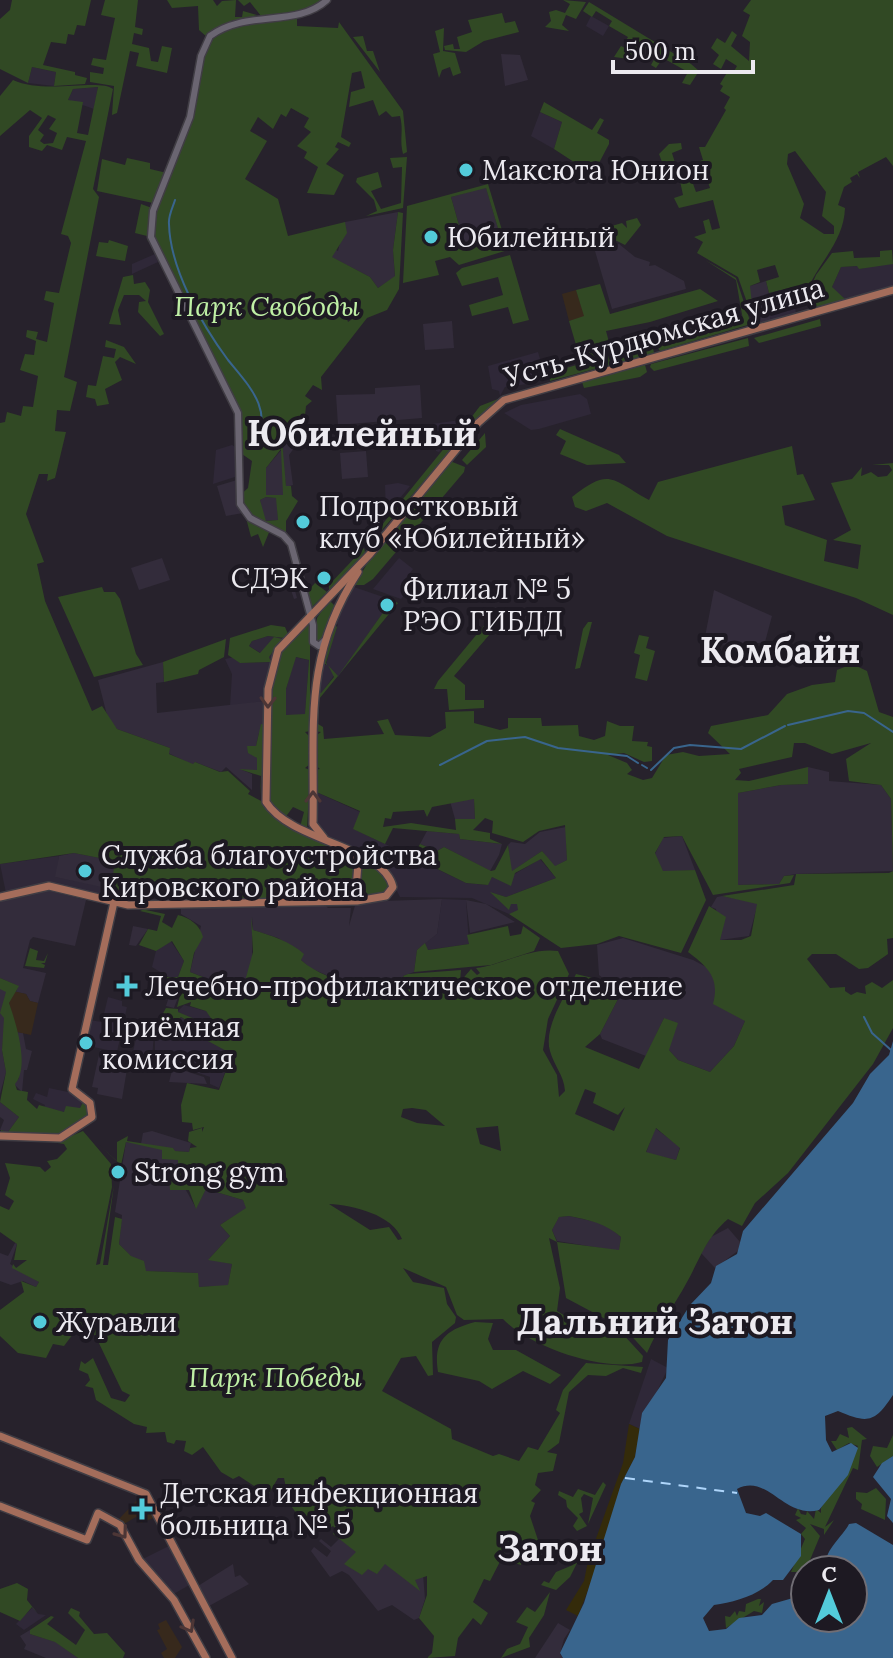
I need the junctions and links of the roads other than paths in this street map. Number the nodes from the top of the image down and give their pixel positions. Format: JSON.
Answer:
{"nodes":[{"id":1,"x":327,"y":0,"type":"edge"},
{"id":2,"x":893,"y":290,"type":"edge"},
{"id":3,"x":370,"y":554,"type":"junction"},
{"id":4,"x":327,"y":598,"type":"junction"},
{"id":5,"x":313,"y":606,"type":"junction"},
{"id":6,"x":337,"y":606,"type":"junction"},
{"id":7,"x":309,"y":615,"type":"junction"},
{"id":8,"x":324,"y":641,"type":"junction"},
{"id":9,"x":313,"y":824,"type":"junction"},
{"id":10,"x":305,"y":832,"type":"junction"},
{"id":11,"x":327,"y":842,"type":"junction"},
{"id":12,"x":352,"y":853,"type":"junction"},
{"id":13,"x":0,"y":897,"type":"edge"},
{"id":14,"x":340,"y":900,"type":"junction"},
{"id":15,"x":114,"y":902,"type":"junction"},
{"id":16,"x":0,"y":1136,"type":"edge"},
{"id":17,"x":0,"y":1436,"type":"edge"},
{"id":18,"x":0,"y":1506,"type":"edge"},
{"id":19,"x":206,"y":1658,"type":"edge"},
{"id":20,"x":232,"y":1658,"type":"edge"}],
"edges":[{"from":1,"to":5,"type":"main road"},
{"from":2,"to":3,"type":"main road","name":"Усть-Курдюмская улица"},
{"from":3,"to":4,"type":"main road","name":"Усть-Курдюмская улица"},
{"from":3,"to":6,"type":"main road","name":"Усть-Курдюмская улица"},
{"from":4,"to":5,"type":"main road","name":"Усть-Курдюмская улица"},
{"from":4,"to":6,"type":"main road"},
{"from":5,"to":7,"type":"main road","name":"Усть-Курдюмская улица"},
{"from":6,"to":8,"type":"main road","name":"Усть-Курдюмская улица"},
{"from":7,"to":8,"type":"main road"},
{"from":7,"to":10,"type":"main road","name":"Усть-Курдюмская улица","one_way":true},
{"from":9,"to":8,"type":"main road","name":"Усть-Курдюмская улица","one_way":true},
{"from":9,"to":10,"type":"main road"},
{"from":9,"to":11,"type":"main road","name":"Усть-Курдюмская улица"},
{"from":10,"to":11,"type":"main road","name":"Усть-Курдюмская улица"},
{"from":11,"to":12,"type":"main road","name":"Усть-Курдюмская улица"},
{"from":12,"to":14,"type":"main road"},
{"from":12,"to":14,"type":"main road","name":"Усть-Курдюмская улица"},
{"from":13,"to":15,"type":"main road"},
{"from":14,"to":15,"type":"main road"},
{"from":15,"to":16,"type":"main road"},
{"from":17,"to":20,"type":"main road"},
{"from":18,"to":19,"type":"main road","one_way":true}]}
